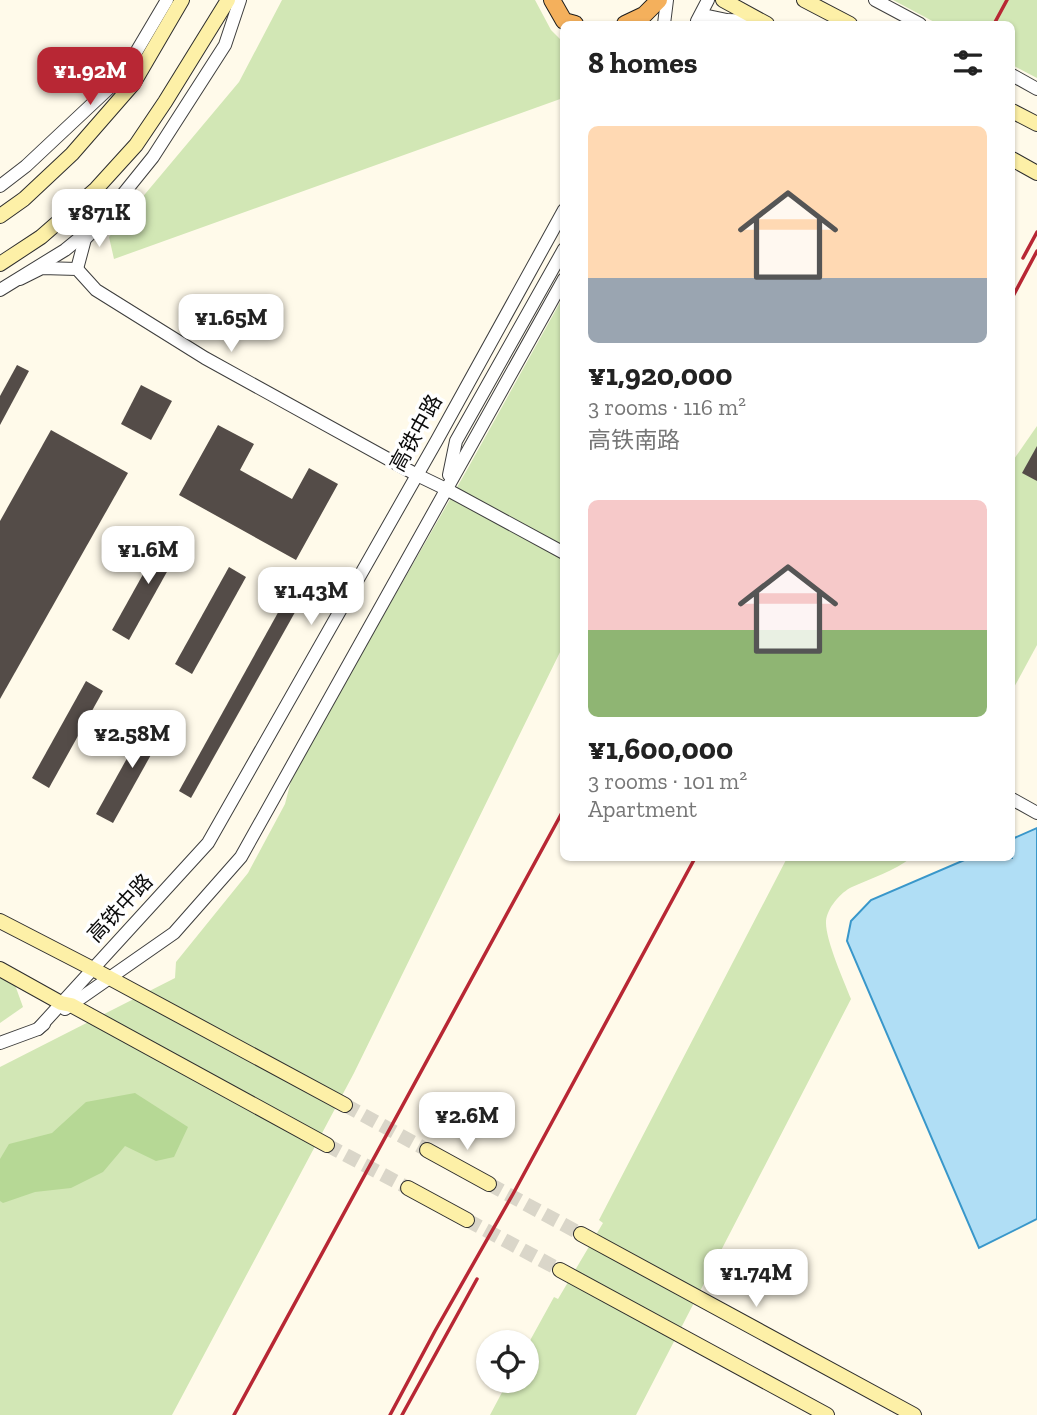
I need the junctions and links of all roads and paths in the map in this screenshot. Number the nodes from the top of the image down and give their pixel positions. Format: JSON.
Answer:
{"nodes":[{"id":1,"x":167,"y":0,"type":"edge"},
{"id":2,"x":182,"y":0,"type":"edge"},
{"id":3,"x":228,"y":0,"type":"edge"},
{"id":4,"x":240,"y":0,"type":"edge"},
{"id":5,"x":552,"y":0,"type":"edge"},
{"id":6,"x":659,"y":0,"type":"edge"},
{"id":7,"x":667,"y":0,"type":"edge"},
{"id":8,"x":708,"y":0,"type":"edge"},
{"id":9,"x":723,"y":0,"type":"edge"},
{"id":10,"x":804,"y":0,"type":"edge"},
{"id":11,"x":876,"y":0,"type":"edge"},
{"id":12,"x":564,"y":21,"type":"edge"},
{"id":13,"x":632,"y":21,"type":"edge"},
{"id":14,"x":664,"y":21,"type":"edge"},
{"id":15,"x":698,"y":21,"type":"edge"},
{"id":16,"x":700,"y":21,"type":"edge"},
{"id":17,"x":739,"y":21,"type":"edge"},
{"id":18,"x":760,"y":21,"type":"edge"},
{"id":19,"x":844,"y":21,"type":"edge"},
{"id":20,"x":914,"y":21,"type":"edge"},
{"id":21,"x":152,"y":51,"type":"junction"},
{"id":22,"x":122,"y":76,"type":"junction"},
{"id":23,"x":1015,"y":77,"type":"edge"},
{"id":24,"x":1037,"y":89,"type":"edge"},
{"id":25,"x":1015,"y":113,"type":"edge"},
{"id":26,"x":1037,"y":124,"type":"edge"},
{"id":27,"x":1015,"y":161,"type":"edge"},
{"id":28,"x":1037,"y":173,"type":"edge"},
{"id":29,"x":0,"y":186,"type":"edge"},
{"id":30,"x":0,"y":216,"type":"edge"},
{"id":31,"x":560,"y":216,"type":"edge"},
{"id":32,"x":103,"y":219,"type":"junction"},
{"id":33,"x":560,"y":256,"type":"edge"},
{"id":34,"x":0,"y":264,"type":"edge"},
{"id":35,"x":77,"y":269,"type":"junction"},
{"id":36,"x":20,"y":279,"type":"junction"},
{"id":37,"x":560,"y":286,"type":"edge"},
{"id":38,"x":0,"y":290,"type":"edge"},
{"id":39,"x":417,"y":475,"type":"junction"},
{"id":40,"x":446,"y":489,"type":"junction"},
{"id":41,"x":560,"y":551,"type":"edge"},
{"id":42,"x":1015,"y":801,"type":"edge"},
{"id":43,"x":1037,"y":813,"type":"edge"},
{"id":44,"x":0,"y":921,"type":"edge"},
{"id":45,"x":0,"y":969,"type":"edge"},
{"id":46,"x":93,"y":969,"type":"junction"},
{"id":47,"x":110,"y":978,"type":"junction"},
{"id":48,"x":66,"y":1004,"type":"junction"},
{"id":49,"x":0,"y":1043,"type":"edge"},
{"id":50,"x":345,"y":1105,"type":"tunnel mouth"},
{"id":51,"x":327,"y":1144,"type":"tunnel mouth"},
{"id":52,"x":427,"y":1150,"type":"tunnel mouth"},
{"id":53,"x":489,"y":1184,"type":"tunnel mouth"},
{"id":54,"x":408,"y":1188,"type":"tunnel mouth"},
{"id":55,"x":467,"y":1220,"type":"tunnel mouth"},
{"id":56,"x":581,"y":1234,"type":"tunnel mouth"},
{"id":57,"x":560,"y":1270,"type":"tunnel mouth"},
{"id":58,"x":827,"y":1415,"type":"edge"},
{"id":59,"x":914,"y":1415,"type":"edge"}],
"edges":[{"from":1,"to":22,"type":"street"},
{"from":2,"to":21,"type":"main road"},
{"from":3,"to":34,"type":"main road"},
{"from":4,"to":32,"type":"street"},
{"from":5,"to":12,"type":"highway"},
{"from":6,"to":13,"type":"highway"},
{"from":7,"to":14,"type":"street"},
{"from":8,"to":15,"type":"street"},
{"from":9,"to":18,"type":"main road"},
{"from":10,"to":19,"type":"main road"},
{"from":11,"to":20,"type":"street"},
{"from":16,"to":17,"type":"street"},
{"from":21,"to":22,"type":"street"},
{"from":21,"to":30,"type":"main road"},
{"from":22,"to":29,"type":"street"},
{"from":23,"to":24,"type":"street"},
{"from":25,"to":26,"type":"main road"},
{"from":27,"to":28,"type":"main road"},
{"from":31,"to":39,"type":"street","name":"高铁中路"},
{"from":32,"to":35,"type":"street"},
{"from":32,"to":36,"type":"street"},
{"from":33,"to":40,"type":"street","name":"高铁中路"},
{"from":35,"to":36,"type":"street"},
{"from":35,"to":39,"type":"street"},
{"from":36,"to":38,"type":"street"},
{"from":37,"to":40,"type":"street","name":"高铁中路"},
{"from":39,"to":40,"type":"street"},
{"from":39,"to":46,"type":"street","name":"高铁中路"},
{"from":40,"to":41,"type":"street"},
{"from":40,"to":47,"type":"street","name":"高铁中路"},
{"from":42,"to":43,"type":"street"},
{"from":44,"to":46,"type":"main road"},
{"from":45,"to":48,"type":"main road"},
{"from":46,"to":47,"type":"main road"},
{"from":46,"to":48,"type":"street","name":"高铁中路"},
{"from":47,"to":48,"type":"street","name":"高铁中路"},
{"from":47,"to":50,"type":"main road"},
{"from":48,"to":49,"type":"street","name":"高铁中路"},
{"from":48,"to":51,"type":"main road"},
{"from":52,"to":53,"type":"main road"},
{"from":54,"to":55,"type":"main road"},
{"from":56,"to":59,"type":"main road"},
{"from":57,"to":58,"type":"main road"}]}
